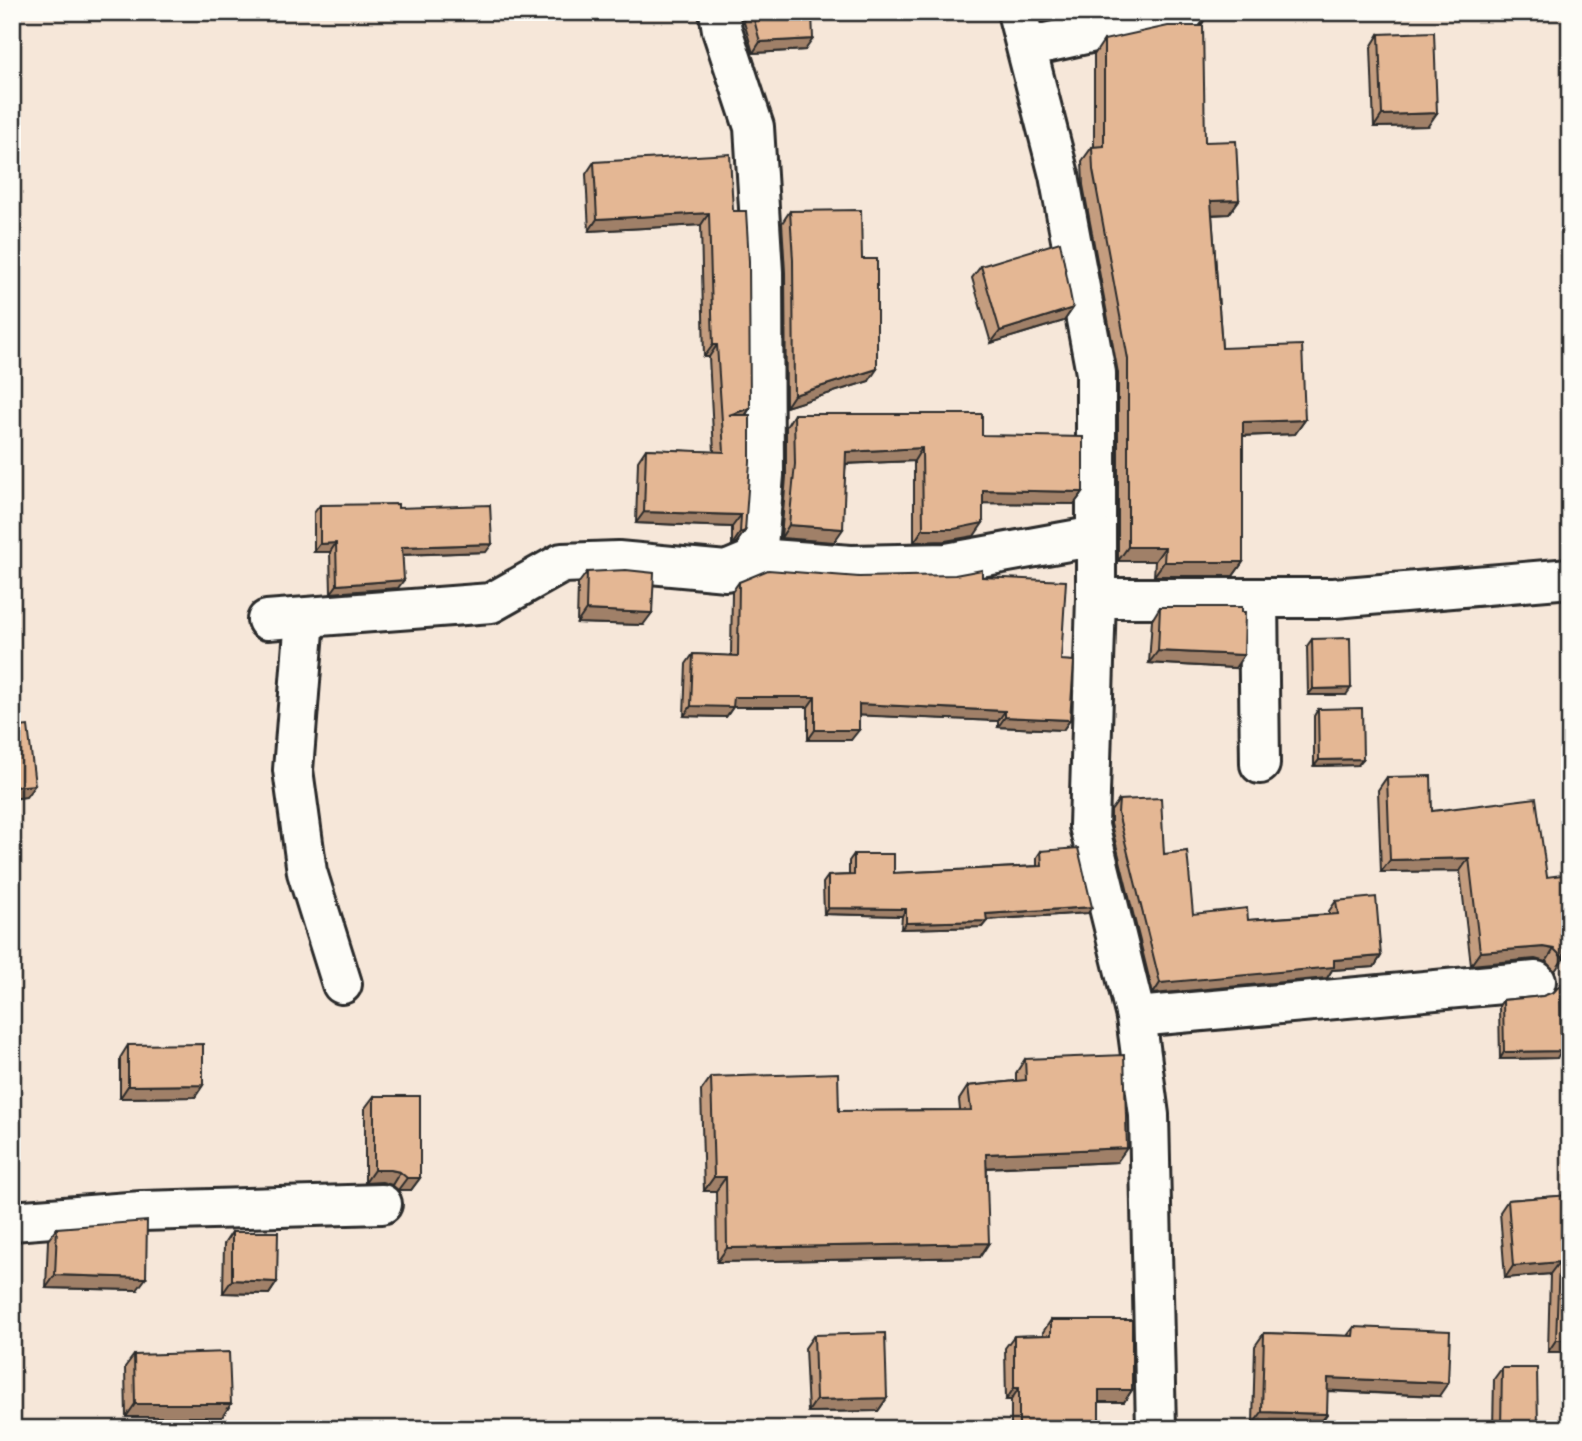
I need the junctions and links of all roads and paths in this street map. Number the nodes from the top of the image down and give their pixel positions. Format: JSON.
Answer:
{"nodes":[{"id":1,"x":719,"y":12,"type":"edge"},
{"id":2,"x":1185,"y":12,"type":"edge"},
{"id":3,"x":1022,"y":30,"type":"edge"},
{"id":4,"x":1096,"y":536,"type":"junction"},
{"id":5,"x":757,"y":558,"type":"junction"},
{"id":6,"x":1570,"y":578,"type":"edge"},
{"id":7,"x":1096,"y":598,"type":"junction"},
{"id":8,"x":1258,"y":598,"type":"junction"},
{"id":9,"x":305,"y":618,"type":"junction"},
{"id":10,"x":267,"y":620,"type":"dead end"},
{"id":11,"x":1260,"y":764,"type":"dead end"},
{"id":12,"x":1536,"y":981,"type":"dead end"},
{"id":13,"x":342,"y":984,"type":"dead end"},
{"id":14,"x":1136,"y":1017,"type":"junction"},
{"id":15,"x":382,"y":1203,"type":"dead end"},
{"id":16,"x":12,"y":1221,"type":"edge"},
{"id":17,"x":1156,"y":1429,"type":"edge"}],
"edges":[{"from":1,"to":5,"type":"street"},
{"from":2,"to":3,"type":"street"},
{"from":3,"to":4,"type":"street"},
{"from":4,"to":5,"type":"street"},
{"from":4,"to":7,"type":"street"},
{"from":5,"to":9,"type":"street"},
{"from":6,"to":8,"type":"street"},
{"from":7,"to":8,"type":"street"},
{"from":7,"to":14,"type":"street"},
{"from":8,"to":11,"type":"street"},
{"from":9,"to":10,"type":"street"},
{"from":9,"to":13,"type":"street"},
{"from":12,"to":14,"type":"street"},
{"from":14,"to":17,"type":"street"},
{"from":15,"to":16,"type":"street"}]}
